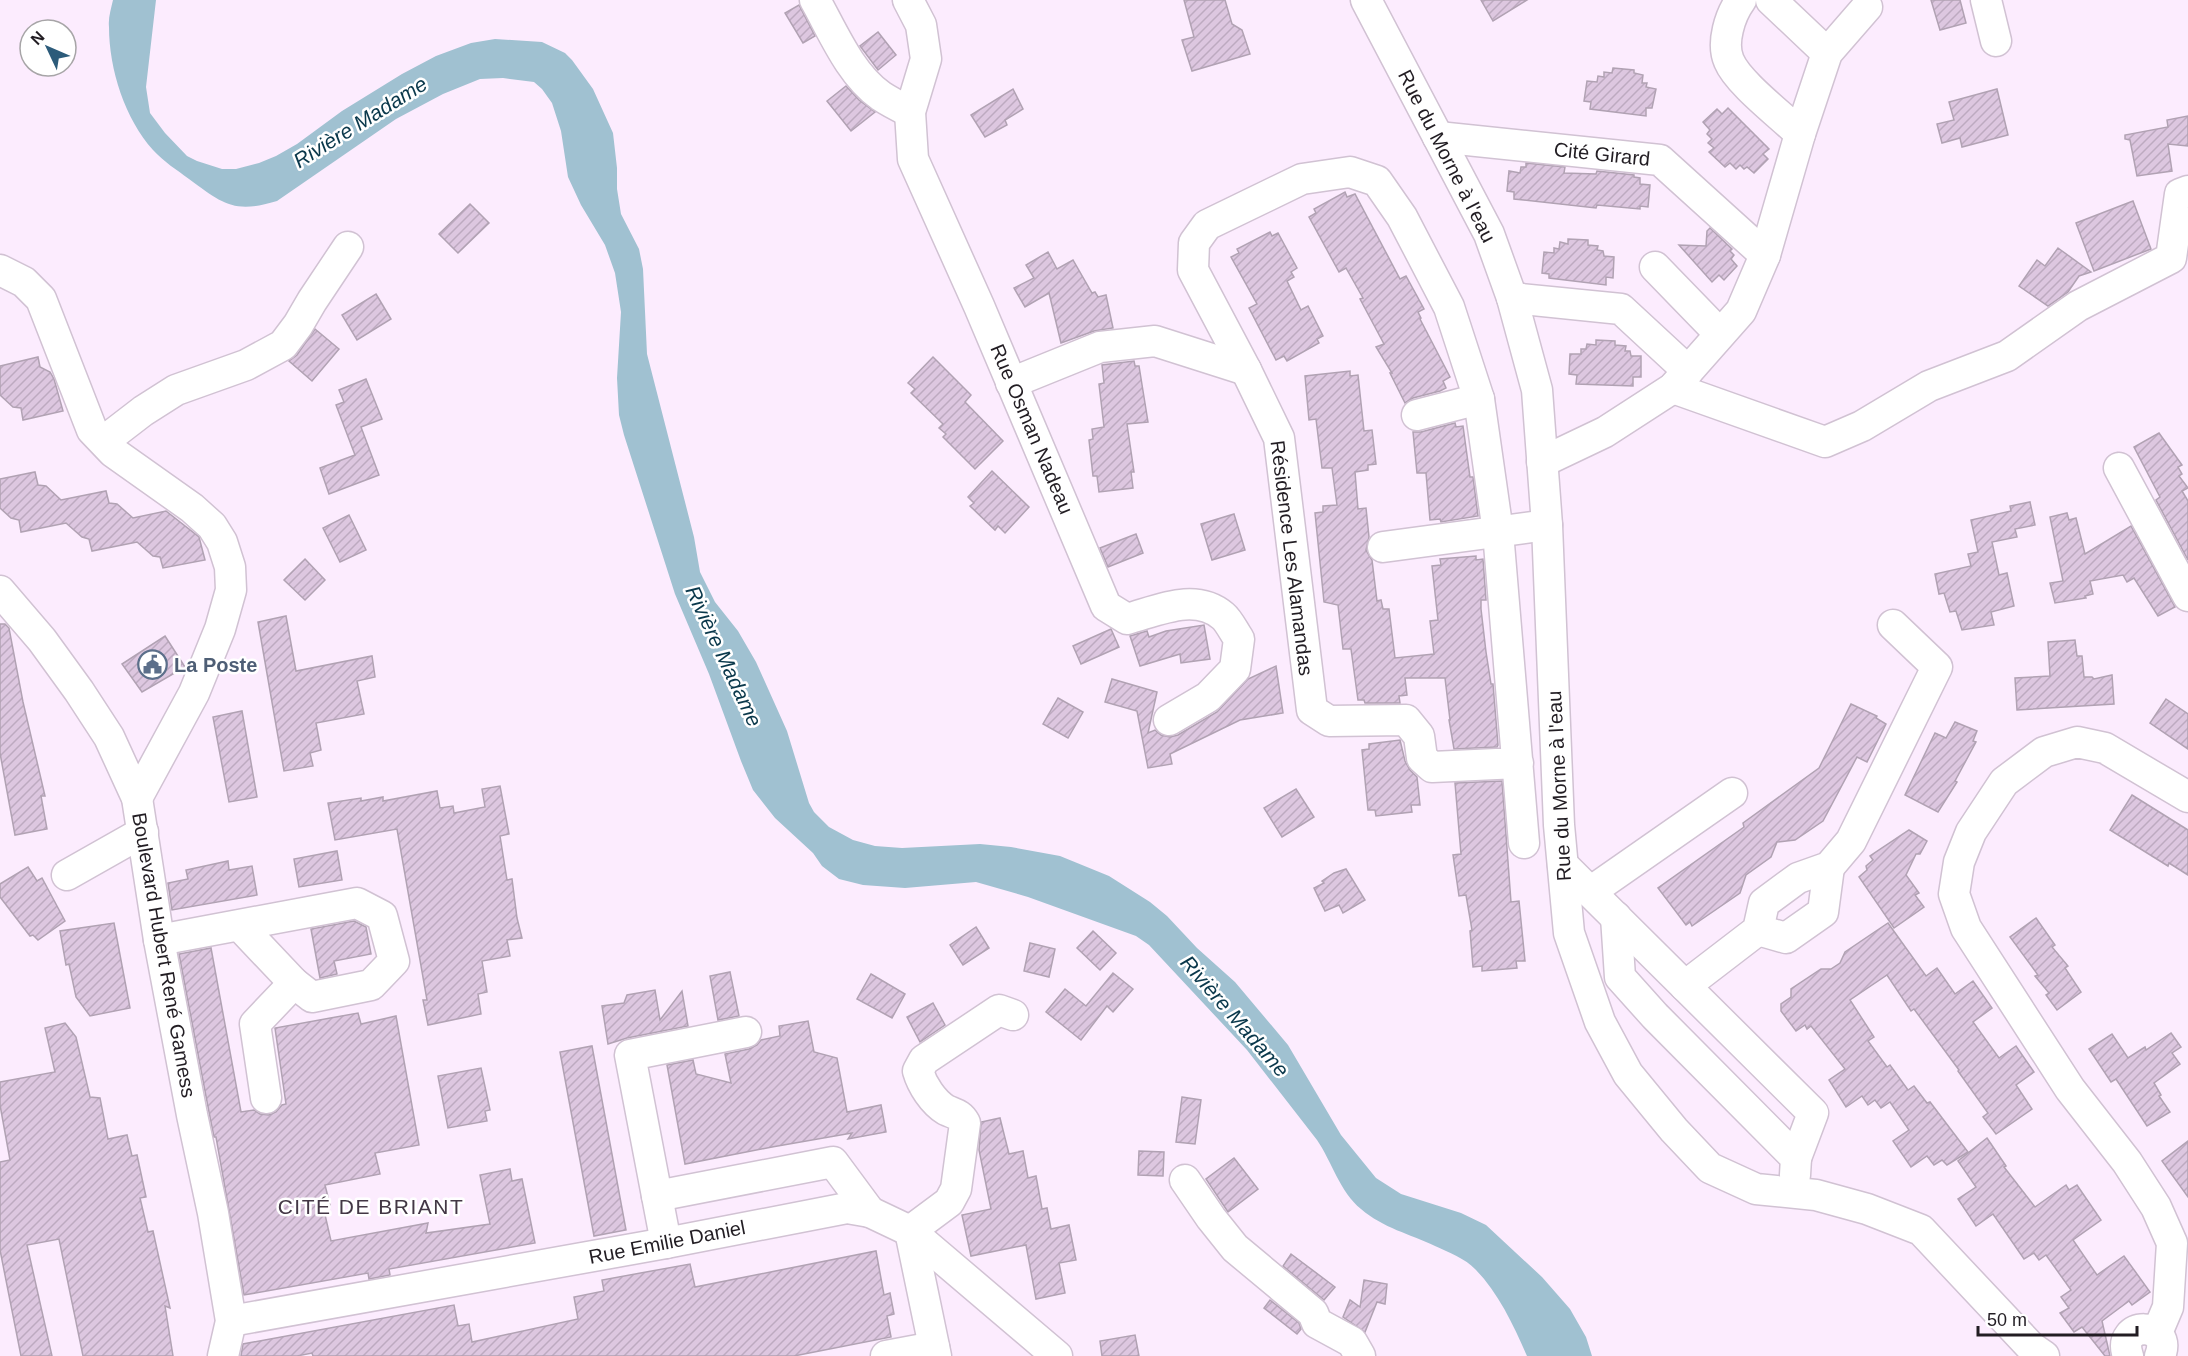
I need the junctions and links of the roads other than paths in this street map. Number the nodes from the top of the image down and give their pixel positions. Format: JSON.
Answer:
{"nodes":[{"id":1,"x":815,"y":0,"type":"edge"},
{"id":2,"x":908,"y":0,"type":"edge"},
{"id":3,"x":1366,"y":0,"type":"edge"},
{"id":4,"x":1741,"y":0,"type":"edge"},
{"id":5,"x":1771,"y":0,"type":"edge"},
{"id":6,"x":1986,"y":0,"type":"edge"},
{"id":7,"x":1867,"y":7,"type":"dead end"},
{"id":8,"x":1996,"y":41,"type":"dead end"},
{"id":9,"x":1827,"y":53,"type":"junction"},
{"id":10,"x":910,"y":112,"type":"junction"},
{"id":11,"x":1800,"y":134,"type":"junction"},
{"id":12,"x":1438,"y":137,"type":"junction"},
{"id":13,"x":2188,"y":191,"type":"edge"},
{"id":14,"x":348,"y":247,"type":"dead end"},
{"id":15,"x":1765,"y":255,"type":"junction"},
{"id":16,"x":1655,"y":267,"type":"dead end"},
{"id":17,"x":0,"y":270,"type":"edge"},
{"id":18,"x":1512,"y":298,"type":"junction"},
{"id":19,"x":1720,"y":334,"type":"junction"},
{"id":20,"x":1246,"y":370,"type":"junction"},
{"id":21,"x":1680,"y":380,"type":"junction"},
{"id":22,"x":1011,"y":383,"type":"junction"},
{"id":23,"x":1479,"y":399,"type":"junction"},
{"id":24,"x":1417,"y":415,"type":"dead end"},
{"id":25,"x":104,"y":441,"type":"junction"},
{"id":26,"x":1542,"y":462,"type":"junction"},
{"id":27,"x":2119,"y":468,"type":"dead end"},
{"id":28,"x":1547,"y":525,"type":"junction"},
{"id":29,"x":1498,"y":532,"type":"junction"},
{"id":30,"x":1383,"y":547,"type":"dead end"},
{"id":31,"x":0,"y":591,"type":"edge"},
{"id":32,"x":2188,"y":596,"type":"edge"},
{"id":33,"x":1893,"y":625,"type":"dead end"},
{"id":34,"x":1168,"y":720,"type":"dead end"},
{"id":35,"x":1518,"y":763,"type":"junction"},
{"id":36,"x":1732,"y":793,"type":"dead end"},
{"id":37,"x":2188,"y":797,"type":"edge"},
{"id":38,"x":137,"y":798,"type":"junction"},
{"id":39,"x":143,"y":832,"type":"junction"},
{"id":40,"x":1524,"y":843,"type":"dead end"},
{"id":41,"x":1563,"y":864,"type":"junction"},
{"id":42,"x":1829,"y":867,"type":"junction"},
{"id":43,"x":67,"y":875,"type":"dead end"},
{"id":44,"x":1590,"y":892,"type":"junction"},
{"id":45,"x":1616,"y":917,"type":"junction"},
{"id":46,"x":239,"y":925,"type":"junction"},
{"id":47,"x":1758,"y":930,"type":"junction"},
{"id":48,"x":159,"y":940,"type":"junction"},
{"id":49,"x":294,"y":983,"type":"junction"},
{"id":50,"x":1685,"y":986,"type":"junction"},
{"id":51,"x":1013,"y":1016,"type":"dead end"},
{"id":52,"x":746,"y":1032,"type":"dead end"},
{"id":53,"x":266,"y":1098,"type":"dead end"},
{"id":54,"x":1796,"y":1158,"type":"junction"},
{"id":55,"x":1185,"y":1180,"type":"dead end"},
{"id":56,"x":1794,"y":1193,"type":"junction"},
{"id":57,"x":657,"y":1196,"type":"junction"},
{"id":58,"x":870,"y":1212,"type":"junction"},
{"id":59,"x":910,"y":1231,"type":"junction"},
{"id":60,"x":666,"y":1243,"type":"junction"},
{"id":61,"x":231,"y":1321,"type":"junction"},
{"id":62,"x":2158,"y":1344,"type":"edge"},
{"id":63,"x":935,"y":1351,"type":"edge"},
{"id":64,"x":2122,"y":1354,"type":"edge"},
{"id":65,"x":223,"y":1356,"type":"edge"},
{"id":66,"x":886,"y":1356,"type":"edge"},
{"id":67,"x":1057,"y":1356,"type":"edge"},
{"id":68,"x":1360,"y":1356,"type":"edge"},
{"id":69,"x":2044,"y":1356,"type":"edge"}],
"edges":[{"from":1,"to":10,"type":"street"},
{"from":2,"to":10,"type":"street","name":"Rue Osman Nadeau"},
{"from":3,"to":12,"type":"street","name":"Rue du Morne à l'eau"},
{"from":4,"to":11,"type":"street"},
{"from":5,"to":9,"type":"street"},
{"from":6,"to":8,"type":"street"},
{"from":7,"to":9,"type":"street"},
{"from":9,"to":11,"type":"street"},
{"from":10,"to":22,"type":"street","name":"Rue Osman Nadeau"},
{"from":11,"to":15,"type":"street"},
{"from":12,"to":15,"type":"street","name":"Cité Girard"},
{"from":12,"to":18,"type":"street","name":"Rue du Morne à l'eau"},
{"from":13,"to":21,"type":"street"},
{"from":14,"to":25,"type":"street"},
{"from":15,"to":19,"type":"street"},
{"from":16,"to":19,"type":"street"},
{"from":17,"to":25,"type":"street"},
{"from":18,"to":21,"type":"street"},
{"from":18,"to":26,"type":"street","name":"Rue du Morne à l'eau"},
{"from":19,"to":21,"type":"street"},
{"from":20,"to":22,"type":"street"},
{"from":20,"to":23,"type":"street","name":"Résidence Les Alamandas"},
{"from":20,"to":35,"type":"street","name":"Résidence Les Alamandas"},
{"from":21,"to":26,"type":"street"},
{"from":22,"to":34,"type":"street","name":"Rue Osman Nadeau"},
{"from":23,"to":24,"type":"street"},
{"from":23,"to":29,"type":"street","name":"Résidence Les Alamandas"},
{"from":25,"to":38,"type":"street"},
{"from":26,"to":28,"type":"street","name":"Rue du Morne à l'eau"},
{"from":27,"to":32,"type":"street"},
{"from":28,"to":29,"type":"street"},
{"from":28,"to":41,"type":"street","name":"Rue du Morne à l'eau"},
{"from":29,"to":30,"type":"street"},
{"from":29,"to":35,"type":"street","name":"Résidence Les Alamandas"},
{"from":31,"to":38,"type":"street","name":"Boulevard Hubert René Gamess"},
{"from":33,"to":42,"type":"street"},
{"from":35,"to":40,"type":"street","name":"Résidence Les Alamandas"},
{"from":36,"to":44,"type":"street"},
{"from":37,"to":62,"type":"street"},
{"from":38,"to":39,"type":"street","name":"Boulevard Hubert René Gamess"},
{"from":39,"to":43,"type":"street"},
{"from":39,"to":48,"type":"street","name":"Boulevard Hubert René Gamess"},
{"from":41,"to":44,"type":"street"},
{"from":41,"to":56,"type":"street","name":"Rue du Morne à l'eau"},
{"from":42,"to":47,"type":"street"},
{"from":42,"to":47,"type":"street"},
{"from":44,"to":45,"type":"street"},
{"from":45,"to":50,"type":"street"},
{"from":45,"to":54,"type":"street"},
{"from":46,"to":48,"type":"street"},
{"from":46,"to":49,"type":"street"},
{"from":46,"to":49,"type":"street"},
{"from":47,"to":50,"type":"street"},
{"from":48,"to":61,"type":"street","name":"Boulevard Hubert René Gamess"},
{"from":49,"to":53,"type":"street"},
{"from":50,"to":54,"type":"street"},
{"from":51,"to":59,"type":"street"},
{"from":52,"to":57,"type":"street"},
{"from":54,"to":56,"type":"street"},
{"from":55,"to":68,"type":"street"},
{"from":56,"to":69,"type":"street","name":"Rue du Morne à l'eau"},
{"from":57,"to":58,"type":"street"},
{"from":57,"to":60,"type":"street"},
{"from":58,"to":59,"type":"street","name":"Rue Emilie Daniel"},
{"from":58,"to":60,"type":"street","name":"Rue Emilie Daniel"},
{"from":59,"to":63,"type":"street"},
{"from":59,"to":67,"type":"street","name":"Rue Emilie Daniel"},
{"from":60,"to":61,"type":"street","name":"Rue Emilie Daniel"},
{"from":61,"to":65,"type":"street","name":"Boulevard Hubert René Gamess"},
{"from":62,"to":64,"type":"street"},
{"from":63,"to":66,"type":"street"}]}
